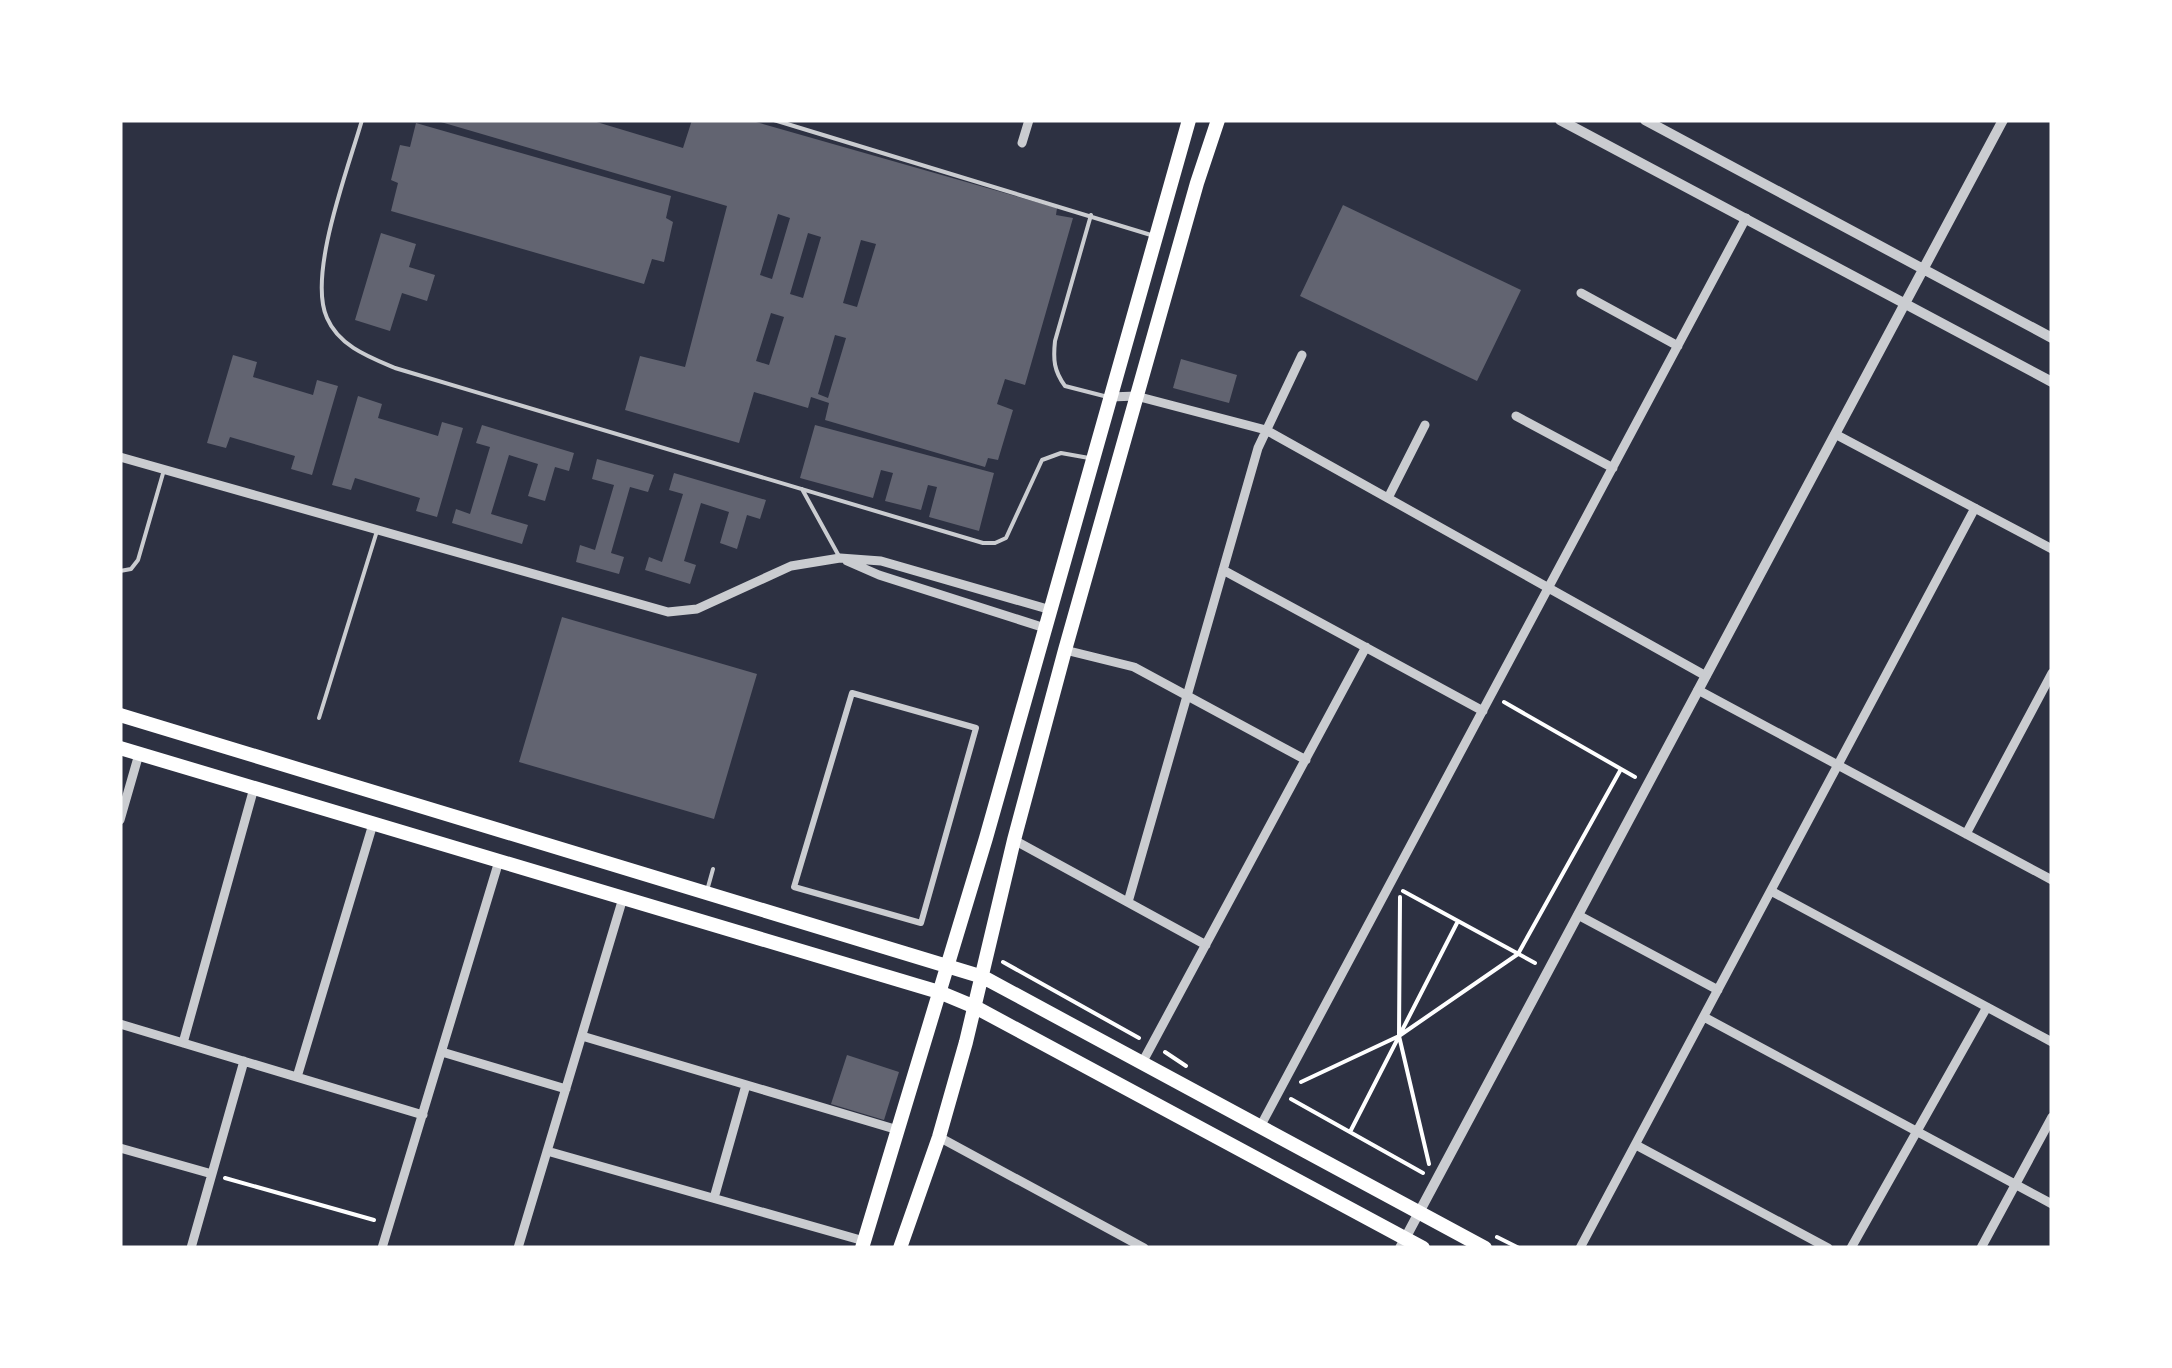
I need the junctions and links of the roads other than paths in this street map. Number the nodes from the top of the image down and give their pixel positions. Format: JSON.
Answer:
{"nodes":[{"id":1,"x":362,"y":120,"type":"edge"},
{"id":2,"x":774,"y":120,"type":"edge"},
{"id":3,"x":1029,"y":120,"type":"edge"},
{"id":4,"x":1189,"y":120,"type":"edge"},
{"id":5,"x":1218,"y":120,"type":"edge"},
{"id":6,"x":1560,"y":120,"type":"edge"},
{"id":7,"x":1644,"y":120,"type":"edge"},
{"id":8,"x":2003,"y":120,"type":"edge"},
{"id":9,"x":1022,"y":142,"type":"dead end"},
{"id":10,"x":1091,"y":215,"type":"junction"},
{"id":11,"x":1746,"y":218,"type":"junction"},
{"id":12,"x":1156,"y":237,"type":"junction"},
{"id":13,"x":1178,"y":246,"type":"junction"},
{"id":14,"x":1924,"y":269,"type":"junction"},
{"id":15,"x":1581,"y":293,"type":"dead end"},
{"id":16,"x":1905,"y":304,"type":"junction"},
{"id":17,"x":2052,"y":338,"type":"edge"},
{"id":18,"x":1678,"y":346,"type":"junction"},
{"id":19,"x":1302,"y":356,"type":"dead end"},
{"id":20,"x":2052,"y":382,"type":"edge"},
{"id":21,"x":1136,"y":396,"type":"junction"},
{"id":22,"x":1111,"y":397,"type":"junction"},
{"id":23,"x":1516,"y":416,"type":"dead end"},
{"id":24,"x":1426,"y":425,"type":"dead end"},
{"id":25,"x":1266,"y":430,"type":"junction"},
{"id":26,"x":1835,"y":434,"type":"junction"},
{"id":27,"x":120,"y":457,"type":"edge"},
{"id":28,"x":1093,"y":459,"type":"junction"},
{"id":29,"x":1612,"y":468,"type":"junction"},
{"id":30,"x":164,"y":470,"type":"junction"},
{"id":31,"x":802,"y":489,"type":"junction"},
{"id":32,"x":1388,"y":498,"type":"junction"},
{"id":33,"x":1976,"y":508,"type":"junction"},
{"id":34,"x":378,"y":530,"type":"junction"},
{"id":35,"x":2052,"y":549,"type":"edge"},
{"id":36,"x":840,"y":558,"type":"junction"},
{"id":37,"x":1223,"y":570,"type":"junction"},
{"id":38,"x":120,"y":571,"type":"edge"},
{"id":39,"x":1549,"y":587,"type":"junction"},
{"id":40,"x":1051,"y":610,"type":"junction"},
{"id":41,"x":1045,"y":628,"type":"junction"},
{"id":42,"x":1366,"y":647,"type":"junction"},
{"id":43,"x":1065,"y":650,"type":"junction"},
{"id":44,"x":2052,"y":673,"type":"edge"},
{"id":45,"x":1706,"y":676,"type":"junction"},
{"id":46,"x":1698,"y":690,"type":"junction"},
{"id":47,"x":852,"y":693,"type":"joint"},
{"id":48,"x":1188,"y":695,"type":"junction"},
{"id":49,"x":1482,"y":710,"type":"junction"},
{"id":50,"x":120,"y":715,"type":"edge"},
{"id":51,"x":319,"y":718,"type":"dead end"},
{"id":52,"x":120,"y":748,"type":"edge"},
{"id":53,"x":139,"y":754,"type":"junction"},
{"id":54,"x":1306,"y":760,"type":"junction"},
{"id":55,"x":1838,"y":766,"type":"junction"},
{"id":56,"x":254,"y":788,"type":"junction"},
{"id":57,"x":120,"y":820,"type":"edge"},
{"id":58,"x":373,"y":824,"type":"junction"},
{"id":59,"x":1966,"y":834,"type":"junction"},
{"id":60,"x":1014,"y":840,"type":"junction"},
{"id":61,"x":499,"y":861,"type":"junction"},
{"id":62,"x":713,"y":869,"type":"dead end"},
{"id":63,"x":2052,"y":880,"type":"edge"},
{"id":64,"x":1771,"y":891,"type":"junction"},
{"id":65,"x":707,"y":892,"type":"junction"},
{"id":66,"x":623,"y":898,"type":"junction"},
{"id":67,"x":1128,"y":902,"type":"junction"},
{"id":68,"x":1578,"y":915,"type":"junction"},
{"id":69,"x":1206,"y":945,"type":"junction"},
{"id":70,"x":946,"y":964,"type":"junction"},
{"id":71,"x":983,"y":976,"type":"junction"},
{"id":72,"x":1718,"y":990,"type":"junction"},
{"id":73,"x":938,"y":992,"type":"junction"},
{"id":74,"x":975,"y":1007,"type":"junction"},
{"id":75,"x":1987,"y":1007,"type":"junction"},
{"id":76,"x":1704,"y":1017,"type":"junction"},
{"id":77,"x":120,"y":1024,"type":"edge"},
{"id":78,"x":582,"y":1036,"type":"junction"},
{"id":79,"x":2052,"y":1042,"type":"edge"},
{"id":80,"x":183,"y":1043,"type":"junction"},
{"id":81,"x":442,"y":1052,"type":"junction"},
{"id":82,"x":244,"y":1061,"type":"junction"},
{"id":83,"x":1142,"y":1063,"type":"junction"},
{"id":84,"x":297,"y":1078,"type":"junction"},
{"id":85,"x":746,"y":1085,"type":"junction"},
{"id":86,"x":566,"y":1088,"type":"junction"},
{"id":87,"x":423,"y":1116,"type":"junction"},
{"id":88,"x":2052,"y":1117,"type":"edge"},
{"id":89,"x":1260,"y":1127,"type":"junction"},
{"id":90,"x":898,"y":1130,"type":"junction"},
{"id":91,"x":1917,"y":1131,"type":"junction"},
{"id":92,"x":940,"y":1137,"type":"junction"},
{"id":93,"x":1636,"y":1144,"type":"junction"},
{"id":94,"x":120,"y":1148,"type":"edge"},
{"id":95,"x":547,"y":1151,"type":"junction"},
{"id":96,"x":212,"y":1174,"type":"junction"},
{"id":97,"x":2015,"y":1184,"type":"junction"},
{"id":98,"x":714,"y":1198,"type":"junction"},
{"id":99,"x":2052,"y":1204,"type":"edge"},
{"id":100,"x":1419,"y":1213,"type":"junction"},
{"id":101,"x":1403,"y":1243,"type":"edge"},
{"id":102,"x":863,"y":1244,"type":"edge"},
{"id":103,"x":905,"y":1246,"type":"edge"},
{"id":104,"x":191,"y":1248,"type":"edge"},
{"id":105,"x":382,"y":1248,"type":"edge"},
{"id":106,"x":518,"y":1248,"type":"edge"},
{"id":107,"x":1144,"y":1248,"type":"edge"},
{"id":108,"x":1423,"y":1248,"type":"edge"},
{"id":109,"x":1484,"y":1248,"type":"edge"},
{"id":110,"x":1580,"y":1248,"type":"edge"},
{"id":111,"x":1828,"y":1248,"type":"edge"},
{"id":112,"x":1851,"y":1248,"type":"edge"},
{"id":113,"x":1981,"y":1248,"type":"edge"}],
"edges":[{"from":1,"to":31,"type":"lane"},
{"from":2,"to":10,"type":"lane"},
{"from":3,"to":9,"type":"street"},
{"from":4,"to":12,"type":"main road"},
{"from":5,"to":13,"type":"main road"},
{"from":6,"to":11,"type":"street"},
{"from":7,"to":14,"type":"street"},
{"from":8,"to":14,"type":"street"},
{"from":10,"to":12,"type":"lane"},
{"from":10,"to":22,"type":"lane"},
{"from":11,"to":16,"type":"street"},
{"from":11,"to":18,"type":"street"},
{"from":12,"to":13,"type":"lane"},
{"from":12,"to":22,"type":"main road"},
{"from":13,"to":21,"type":"main road"},
{"from":14,"to":16,"type":"street"},
{"from":14,"to":17,"type":"street"},
{"from":15,"to":18,"type":"street"},
{"from":16,"to":20,"type":"street"},
{"from":16,"to":26,"type":"street"},
{"from":18,"to":29,"type":"street"},
{"from":19,"to":25,"type":"street"},
{"from":21,"to":22,"type":"street"},
{"from":21,"to":25,"type":"street"},
{"from":21,"to":43,"type":"main road"},
{"from":22,"to":28,"type":"main road"},
{"from":23,"to":29,"type":"street"},
{"from":24,"to":32,"type":"street"},
{"from":25,"to":32,"type":"street"},
{"from":25,"to":37,"type":"street"},
{"from":26,"to":33,"type":"street"},
{"from":26,"to":45,"type":"street"},
{"from":27,"to":30,"type":"street"},
{"from":28,"to":31,"type":"lane"},
{"from":28,"to":40,"type":"main road"},
{"from":29,"to":39,"type":"street"},
{"from":30,"to":34,"type":"street"},
{"from":30,"to":38,"type":"lane"},
{"from":31,"to":36,"type":"lane"},
{"from":32,"to":39,"type":"street"},
{"from":33,"to":35,"type":"street"},
{"from":33,"to":55,"type":"street"},
{"from":34,"to":36,"type":"street"},
{"from":34,"to":51,"type":"lane"},
{"from":36,"to":40,"type":"street"},
{"from":36,"to":41,"type":"street"},
{"from":37,"to":42,"type":"street"},
{"from":37,"to":48,"type":"street"},
{"from":39,"to":45,"type":"street"},
{"from":39,"to":49,"type":"street"},
{"from":40,"to":41,"type":"main road"},
{"from":41,"to":70,"type":"main road"},
{"from":42,"to":49,"type":"street"},
{"from":42,"to":54,"type":"street"},
{"from":43,"to":48,"type":"street"},
{"from":43,"to":60,"type":"main road"},
{"from":44,"to":59,"type":"street"},
{"from":45,"to":46,"type":"street"},
{"from":46,"to":55,"type":"street"},
{"from":46,"to":68,"type":"street"},
{"from":47,"to":47,"type":"street"},
{"from":48,"to":54,"type":"street"},
{"from":48,"to":67,"type":"street"},
{"from":49,"to":89,"type":"street"},
{"from":50,"to":65,"type":"main road"},
{"from":52,"to":53,"type":"main road"},
{"from":53,"to":56,"type":"main road"},
{"from":53,"to":57,"type":"street"},
{"from":54,"to":69,"type":"street"},
{"from":55,"to":59,"type":"street"},
{"from":55,"to":64,"type":"street"},
{"from":56,"to":58,"type":"main road"},
{"from":56,"to":80,"type":"street"},
{"from":58,"to":61,"type":"main road"},
{"from":58,"to":84,"type":"street"},
{"from":59,"to":63,"type":"street"},
{"from":60,"to":67,"type":"street"},
{"from":60,"to":71,"type":"main road"},
{"from":61,"to":66,"type":"main road"},
{"from":61,"to":81,"type":"street"},
{"from":62,"to":65,"type":"lane"},
{"from":64,"to":72,"type":"street"},
{"from":64,"to":75,"type":"street"},
{"from":65,"to":70,"type":"main road"},
{"from":66,"to":73,"type":"main road"},
{"from":66,"to":78,"type":"street"},
{"from":67,"to":69,"type":"street"},
{"from":68,"to":72,"type":"street"},
{"from":68,"to":100,"type":"street"},
{"from":69,"to":83,"type":"street"},
{"from":70,"to":71,"type":"main road"},
{"from":70,"to":73,"type":"main road"},
{"from":71,"to":74,"type":"main road"},
{"from":71,"to":83,"type":"main road"},
{"from":72,"to":76,"type":"street"},
{"from":73,"to":74,"type":"main road"},
{"from":73,"to":90,"type":"main road"},
{"from":74,"to":92,"type":"main road"},
{"from":74,"to":101,"type":"main road"},
{"from":75,"to":79,"type":"street"},
{"from":75,"to":91,"type":"street"},
{"from":76,"to":91,"type":"street"},
{"from":76,"to":93,"type":"street"},
{"from":77,"to":80,"type":"street"},
{"from":78,"to":85,"type":"street"},
{"from":78,"to":86,"type":"street"},
{"from":80,"to":82,"type":"street"},
{"from":81,"to":86,"type":"street"},
{"from":81,"to":87,"type":"street"},
{"from":82,"to":84,"type":"street"},
{"from":82,"to":96,"type":"street"},
{"from":83,"to":89,"type":"main road"},
{"from":84,"to":87,"type":"street"},
{"from":85,"to":90,"type":"street"},
{"from":85,"to":98,"type":"street"},
{"from":86,"to":95,"type":"street"},
{"from":87,"to":105,"type":"street"},
{"from":88,"to":97,"type":"street"},
{"from":89,"to":100,"type":"main road"},
{"from":90,"to":102,"type":"main road"},
{"from":91,"to":97,"type":"street"},
{"from":91,"to":112,"type":"street"},
{"from":92,"to":103,"type":"main road"},
{"from":92,"to":107,"type":"street"},
{"from":93,"to":110,"type":"street"},
{"from":93,"to":111,"type":"street"},
{"from":94,"to":96,"type":"street"},
{"from":95,"to":98,"type":"street"},
{"from":95,"to":106,"type":"street"},
{"from":96,"to":104,"type":"street"},
{"from":97,"to":99,"type":"street"},
{"from":97,"to":113,"type":"street"},
{"from":98,"to":102,"type":"street"},
{"from":100,"to":101,"type":"street"},
{"from":100,"to":109,"type":"main road"},
{"from":101,"to":108,"type":"main road"}]}
